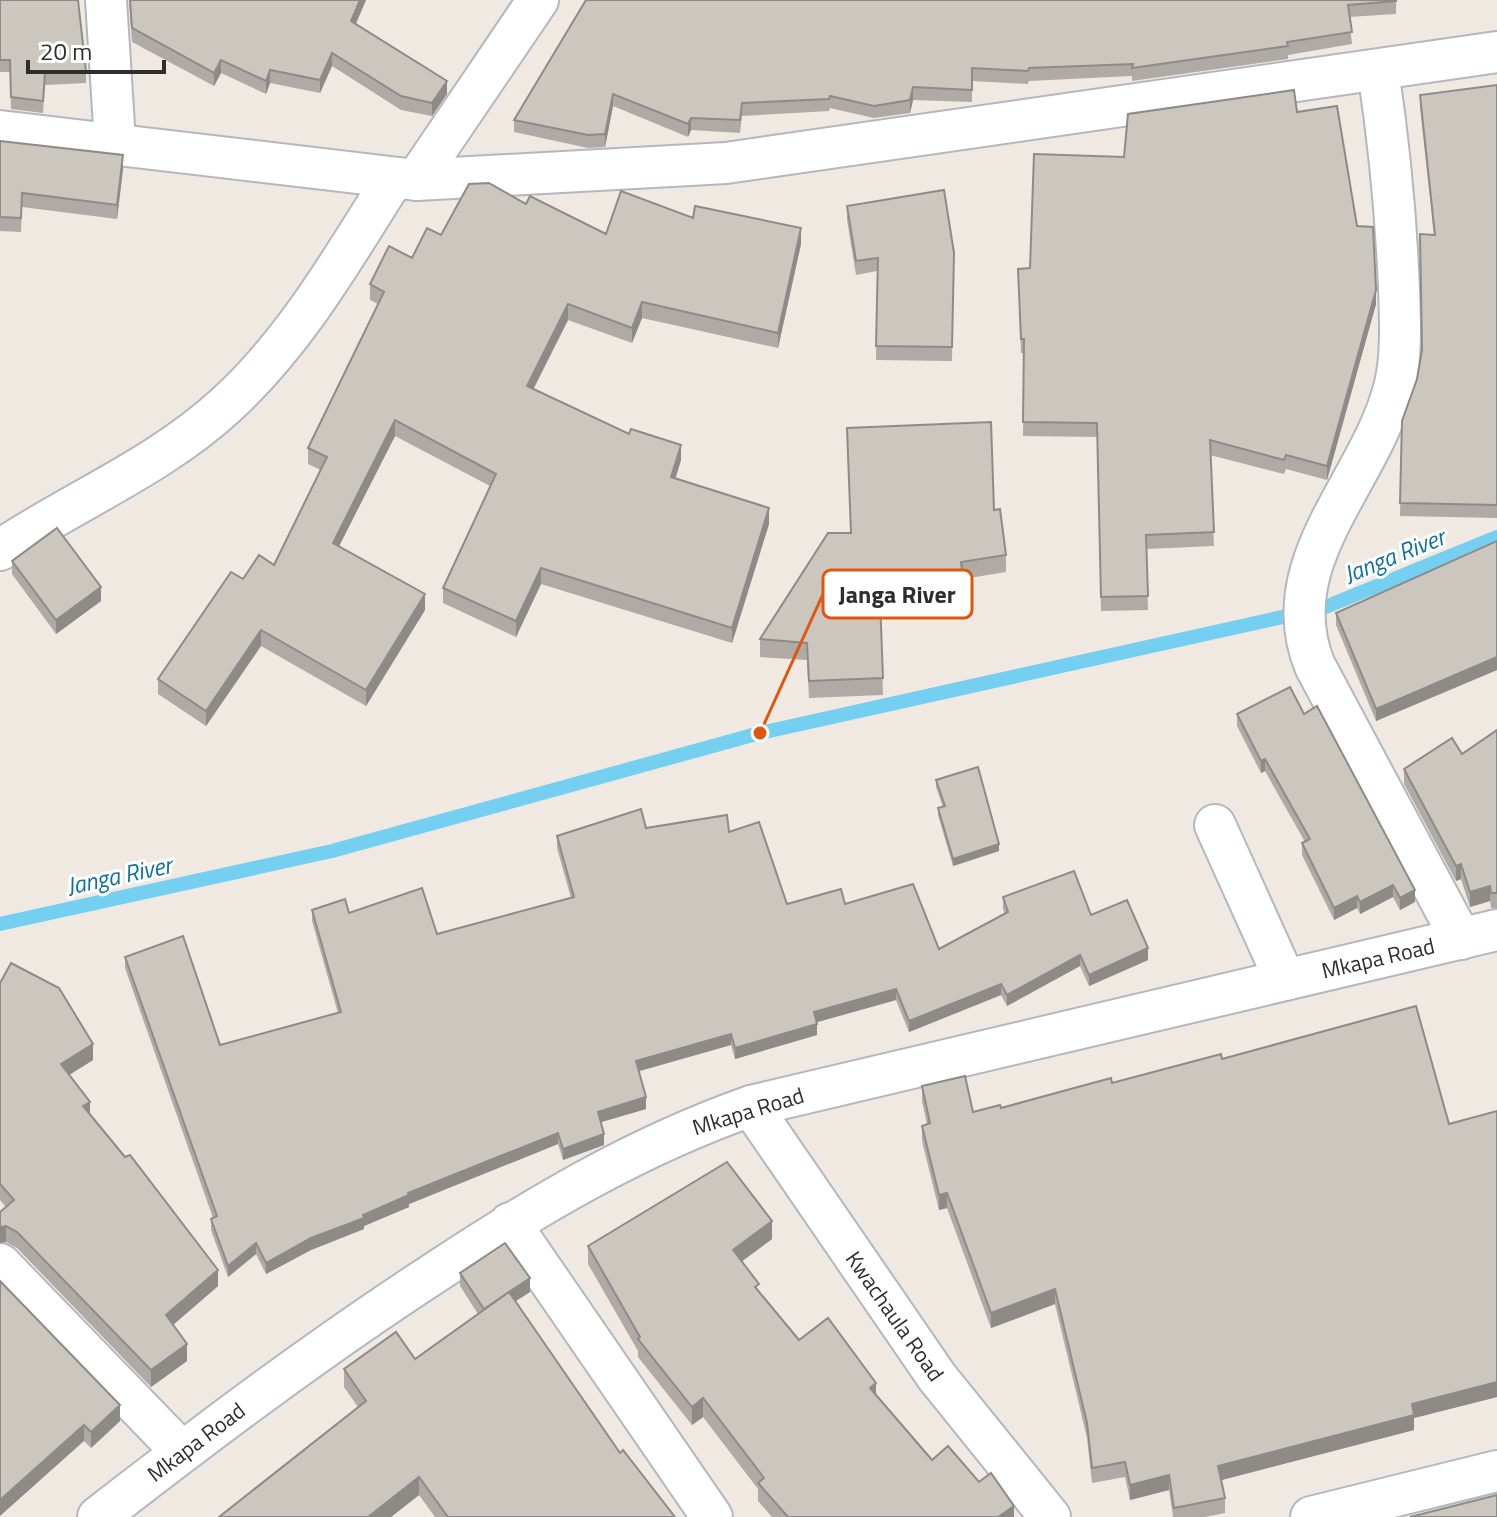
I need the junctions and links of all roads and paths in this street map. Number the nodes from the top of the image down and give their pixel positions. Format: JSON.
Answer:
{"nodes":[{"id":1,"x":106,"y":0,"type":"edge"},
{"id":2,"x":538,"y":0,"type":"edge"},
{"id":3,"x":1497,"y":52,"type":"edge"},
{"id":4,"x":1378,"y":70,"type":"junction"},
{"id":5,"x":0,"y":131,"type":"edge"},
{"id":6,"x":115,"y":142,"type":"junction"},
{"id":7,"x":405,"y":180,"type":"junction"},
{"id":8,"x":0,"y":550,"type":"edge"},
{"id":9,"x":1215,"y":825,"type":"dead end"},
{"id":10,"x":1479,"y":934,"type":"edge"},
{"id":11,"x":1285,"y":980,"type":"junction"},
{"id":12,"x":751,"y":1106,"type":"junction"},
{"id":13,"x":510,"y":1223,"type":"junction"},
{"id":14,"x":0,"y":1264,"type":"edge"},
{"id":15,"x":182,"y":1452,"type":"junction"},
{"id":16,"x":1497,"y":1471,"type":"edge"},
{"id":17,"x":98,"y":1517,"type":"edge"},
{"id":18,"x":712,"y":1517,"type":"edge"},
{"id":19,"x":1050,"y":1517,"type":"edge"},
{"id":20,"x":1311,"y":1517,"type":"edge"}],
"edges":[{"from":1,"to":6,"type":"street"},
{"from":2,"to":7,"type":"street"},
{"from":3,"to":4,"type":"street"},
{"from":4,"to":7,"type":"street"},
{"from":4,"to":10,"type":"street"},
{"from":5,"to":6,"type":"street"},
{"from":6,"to":7,"type":"street"},
{"from":7,"to":8,"type":"street"},
{"from":9,"to":11,"type":"street"},
{"from":10,"to":11,"type":"street","name":"Mkapa Road"},
{"from":11,"to":12,"type":"street","name":"Mkapa Road"},
{"from":12,"to":13,"type":"street","name":"Mkapa Road"},
{"from":12,"to":19,"type":"street","name":"Kwachaula Road"},
{"from":13,"to":15,"type":"street","name":"Mkapa Road"},
{"from":13,"to":18,"type":"street"},
{"from":14,"to":15,"type":"street"},
{"from":15,"to":17,"type":"street","name":"Mkapa Road"},
{"from":16,"to":20,"type":"street"}]}
